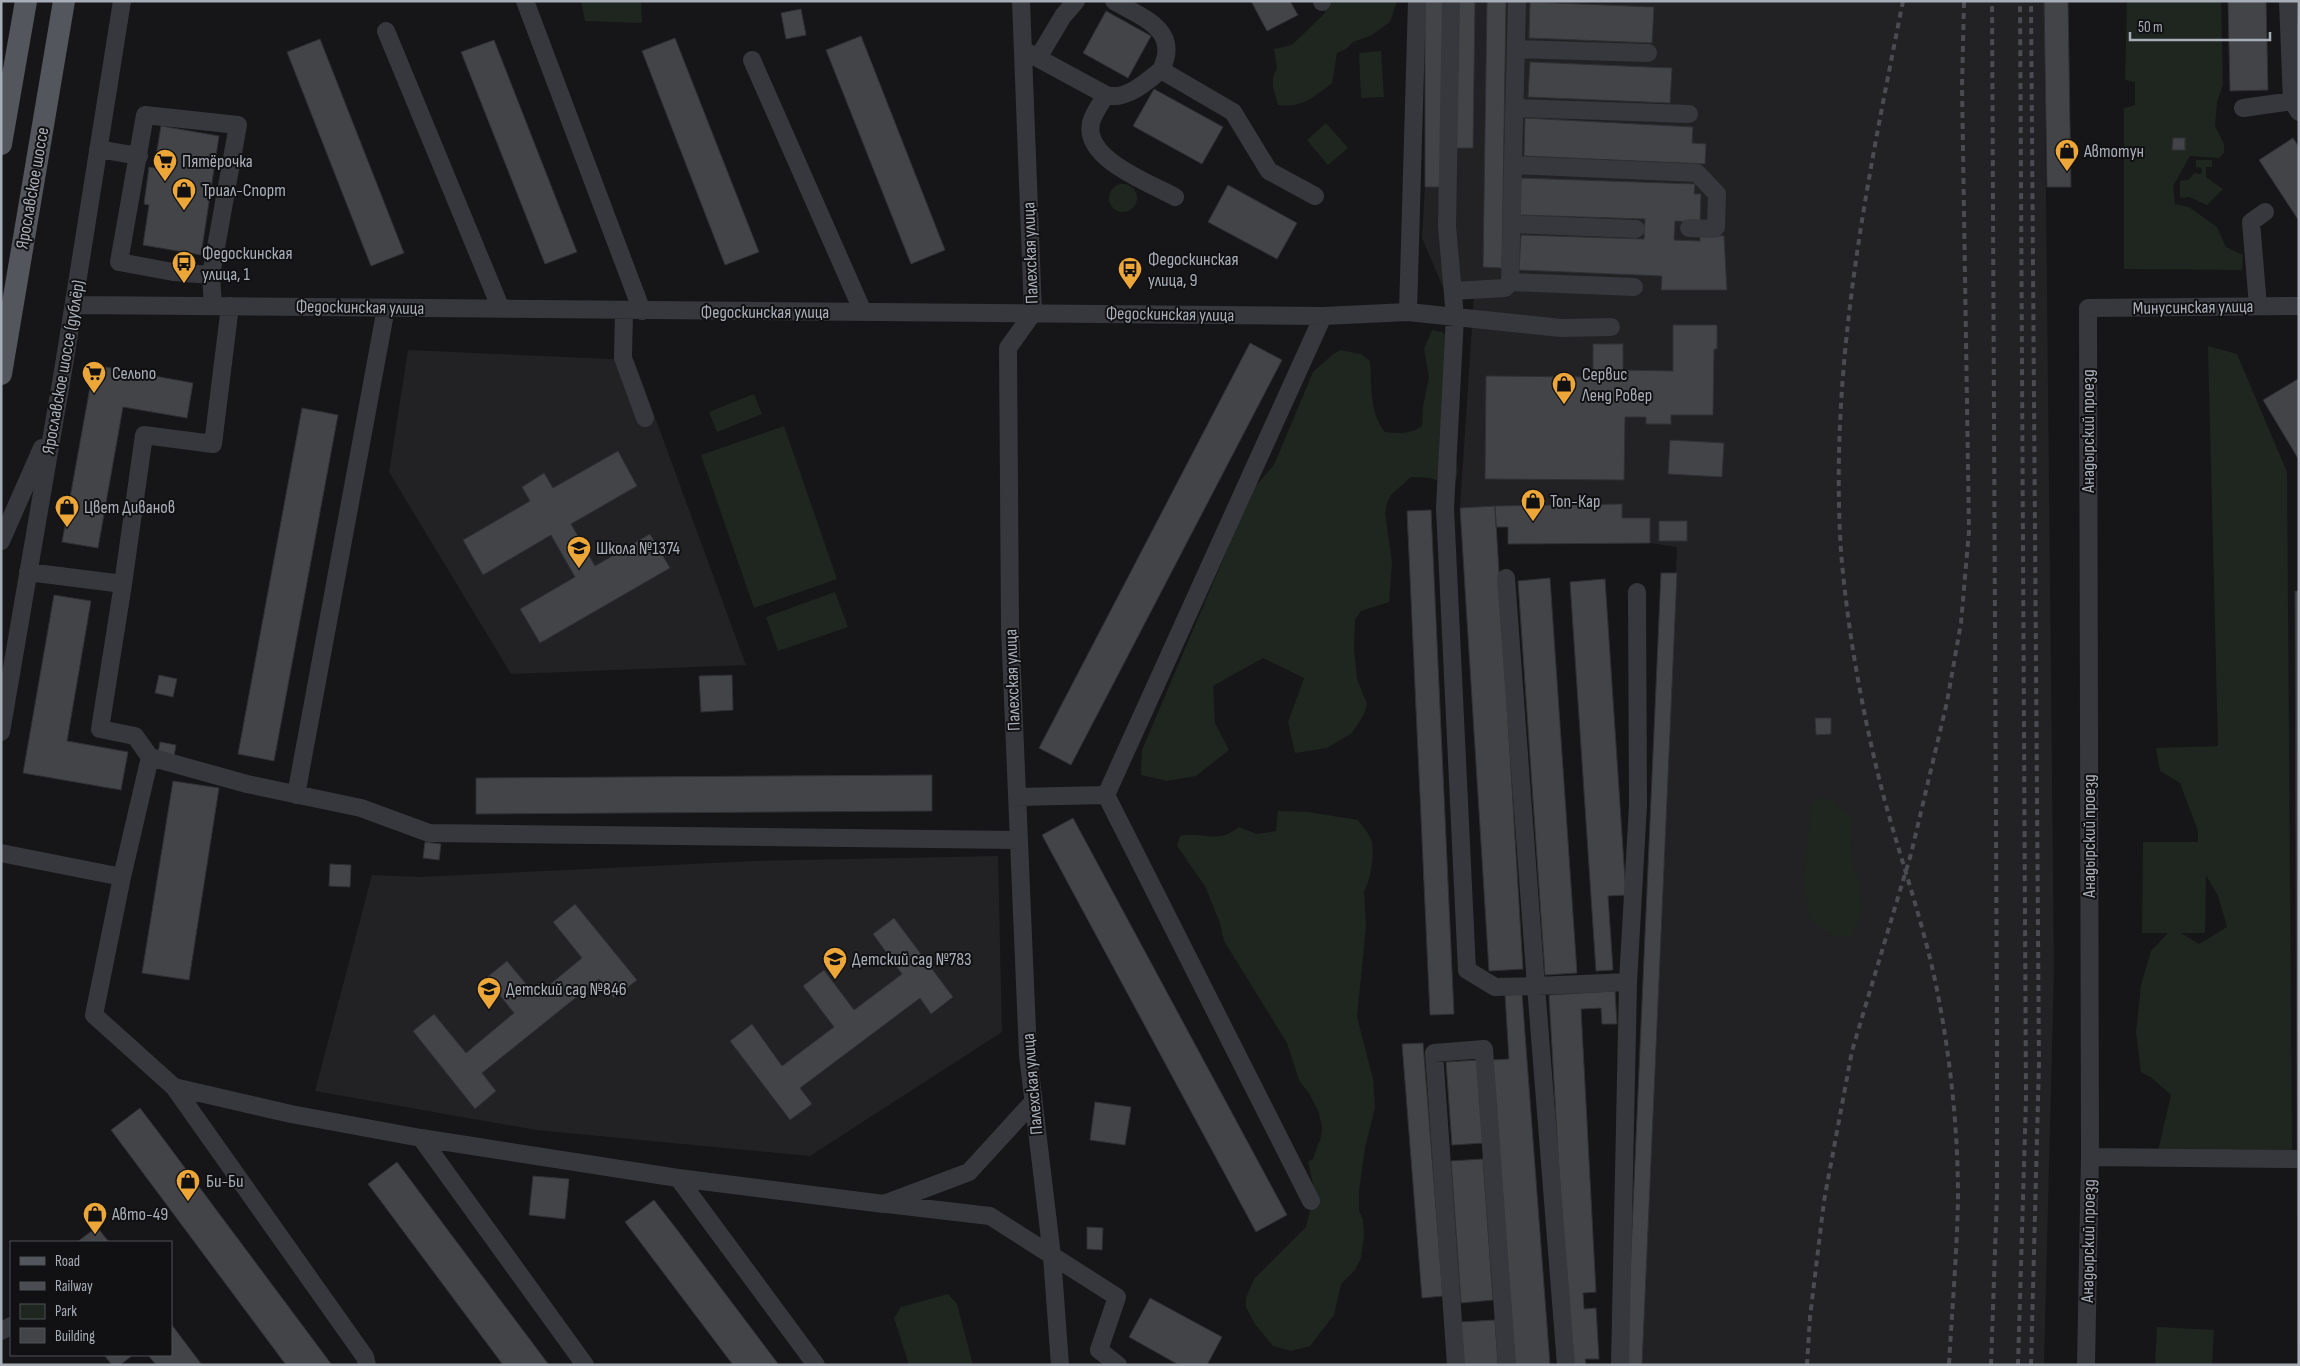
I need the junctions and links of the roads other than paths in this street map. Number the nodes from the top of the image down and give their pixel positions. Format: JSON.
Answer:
{"nodes":[{"id":1,"x":26,"y":1,"type":"edge"},
{"id":2,"x":64,"y":1,"type":"edge"},
{"id":3,"x":122,"y":1,"type":"edge"},
{"id":4,"x":525,"y":1,"type":"edge"},
{"id":5,"x":1021,"y":1,"type":"edge"},
{"id":6,"x":1076,"y":1,"type":"edge"},
{"id":7,"x":1114,"y":1,"type":"edge"},
{"id":8,"x":1417,"y":1,"type":"edge"},
{"id":9,"x":1452,"y":1,"type":"edge"},
{"id":10,"x":1517,"y":1,"type":"edge"},
{"id":11,"x":2288,"y":1,"type":"edge"},
{"id":12,"x":386,"y":31,"type":"dead end"},
{"id":13,"x":1516,"y":49,"type":"junction"},
{"id":14,"x":1030,"y":54,"type":"junction"},
{"id":15,"x":1648,"y":54,"type":"dead end"},
{"id":16,"x":752,"y":60,"type":"dead end"},
{"id":17,"x":1161,"y":70,"type":"junction"},
{"id":18,"x":1106,"y":95,"type":"junction"},
{"id":19,"x":2295,"y":107,"type":"edge"},
{"id":20,"x":1515,"y":108,"type":"junction"},
{"id":21,"x":2243,"y":108,"type":"dead end"},
{"id":22,"x":1689,"y":114,"type":"dead end"},
{"id":23,"x":1,"y":144,"type":"edge"},
{"id":24,"x":98,"y":149,"type":"junction"},
{"id":25,"x":138,"y":156,"type":"junction"},
{"id":26,"x":1513,"y":165,"type":"junction"},
{"id":27,"x":1315,"y":196,"type":"dead end"},
{"id":28,"x":1175,"y":197,"type":"dead end"},
{"id":29,"x":2266,"y":212,"type":"dead end"},
{"id":30,"x":1512,"y":224,"type":"junction"},
{"id":31,"x":1689,"y":228,"type":"dead end"},
{"id":32,"x":1636,"y":229,"type":"dead end"},
{"id":33,"x":211,"y":275,"type":"junction"},
{"id":34,"x":1510,"y":282,"type":"junction"},
{"id":35,"x":1634,"y":286,"type":"dead end"},
{"id":36,"x":1453,"y":291,"type":"junction"},
{"id":37,"x":74,"y":305,"type":"junction"},
{"id":38,"x":213,"y":306,"type":"junction"},
{"id":39,"x":230,"y":306,"type":"junction"},
{"id":40,"x":2258,"y":306,"type":"junction"},
{"id":41,"x":2299,"y":306,"type":"edge"},
{"id":42,"x":386,"y":308,"type":"junction"},
{"id":43,"x":2088,"y":308,"type":"joint"},
{"id":44,"x":501,"y":309,"type":"junction"},
{"id":45,"x":624,"y":311,"type":"junction"},
{"id":46,"x":642,"y":311,"type":"junction"},
{"id":47,"x":862,"y":312,"type":"junction"},
{"id":48,"x":1408,"y":312,"type":"junction"},
{"id":49,"x":1033,"y":313,"type":"junction"},
{"id":50,"x":1323,"y":316,"type":"junction"},
{"id":51,"x":1455,"y":317,"type":"junction"},
{"id":52,"x":1610,"y":327,"type":"dead end"},
{"id":53,"x":1,"y":374,"type":"edge"},
{"id":54,"x":645,"y":418,"type":"dead end"},
{"id":55,"x":53,"y":425,"type":"junction"},
{"id":56,"x":1,"y":541,"type":"edge"},
{"id":57,"x":28,"y":572,"type":"junction"},
{"id":58,"x":1506,"y":578,"type":"dead end"},
{"id":59,"x":122,"y":584,"type":"junction"},
{"id":60,"x":1637,"y":592,"type":"dead end"},
{"id":61,"x":1,"y":732,"type":"edge"},
{"id":62,"x":150,"y":757,"type":"junction"},
{"id":63,"x":296,"y":795,"type":"junction"},
{"id":64,"x":1106,"y":795,"type":"junction"},
{"id":65,"x":1017,"y":797,"type":"junction"},
{"id":66,"x":1019,"y":840,"type":"junction"},
{"id":67,"x":1,"y":853,"type":"edge"},
{"id":68,"x":122,"y":877,"type":"junction"},
{"id":69,"x":1628,"y":982,"type":"junction"},
{"id":70,"x":1536,"y":986,"type":"junction"},
{"id":71,"x":174,"y":1087,"type":"junction"},
{"id":72,"x":1033,"y":1102,"type":"junction"},
{"id":73,"x":421,"y":1138,"type":"junction"},
{"id":74,"x":2090,"y":1157,"type":"junction"},
{"id":75,"x":2297,"y":1159,"type":"dead end"},
{"id":76,"x":678,"y":1178,"type":"junction"},
{"id":77,"x":1311,"y":1201,"type":"dead end"},
{"id":78,"x":884,"y":1204,"type":"junction"},
{"id":79,"x":1052,"y":1256,"type":"junction"},
{"id":80,"x":367,"y":1365,"type":"edge"},
{"id":81,"x":585,"y":1365,"type":"edge"},
{"id":82,"x":816,"y":1365,"type":"edge"},
{"id":83,"x":1060,"y":1365,"type":"edge"},
{"id":84,"x":1118,"y":1365,"type":"edge"},
{"id":85,"x":1456,"y":1365,"type":"edge"},
{"id":86,"x":1507,"y":1365,"type":"edge"},
{"id":87,"x":1566,"y":1365,"type":"edge"},
{"id":88,"x":1620,"y":1365,"type":"edge"},
{"id":89,"x":2086,"y":1365,"type":"edge"}],
"edges":[{"from":1,"to":23,"type":"main road"},
{"from":2,"to":53,"type":"main road","name":"Ярославское шоссе"},
{"from":3,"to":24,"type":"street","name":"Ярославское шоссе (дублёр)"},
{"from":4,"to":46,"type":"street"},
{"from":5,"to":14,"type":"street","name":"Палехская улица"},
{"from":6,"to":14,"type":"street"},
{"from":7,"to":17,"type":"street"},
{"from":8,"to":48,"type":"street"},
{"from":9,"to":36,"type":"street"},
{"from":10,"to":13,"type":"street"},
{"from":11,"to":19,"type":"street"},
{"from":12,"to":44,"type":"street"},
{"from":13,"to":15,"type":"street"},
{"from":13,"to":20,"type":"street"},
{"from":14,"to":18,"type":"street"},
{"from":14,"to":49,"type":"street","name":"Палехская улица"},
{"from":16,"to":47,"type":"street"},
{"from":17,"to":18,"type":"street"},
{"from":17,"to":27,"type":"street"},
{"from":18,"to":28,"type":"street"},
{"from":19,"to":21,"type":"street"},
{"from":20,"to":22,"type":"street"},
{"from":20,"to":26,"type":"street"},
{"from":24,"to":25,"type":"street"},
{"from":24,"to":37,"type":"street","name":"Ярославское шоссе (дублёр)"},
{"from":25,"to":33,"type":"street"},
{"from":25,"to":33,"type":"street"},
{"from":26,"to":30,"type":"street"},
{"from":26,"to":31,"type":"street"},
{"from":29,"to":40,"type":"street"},
{"from":30,"to":32,"type":"street"},
{"from":30,"to":34,"type":"street"},
{"from":33,"to":38,"type":"street"},
{"from":34,"to":35,"type":"street"},
{"from":34,"to":36,"type":"street"},
{"from":36,"to":51,"type":"street"},
{"from":37,"to":38,"type":"street","name":"Федоскинская улица"},
{"from":37,"to":55,"type":"street","name":"Ярославское шоссе (дублёр)"},
{"from":38,"to":39,"type":"street","name":"Федоскинская улица"},
{"from":39,"to":42,"type":"street","name":"Федоскинская улица"},
{"from":39,"to":59,"type":"street"},
{"from":40,"to":41,"type":"street","name":"Минусинская улица"},
{"from":40,"to":43,"type":"street","name":"Минусинская улица"},
{"from":42,"to":44,"type":"street","name":"Федоскинская улица"},
{"from":42,"to":63,"type":"street"},
{"from":43,"to":74,"type":"street","name":"Анадырский проезд"},
{"from":44,"to":45,"type":"street","name":"Федоскинская улица"},
{"from":45,"to":46,"type":"street","name":"Федоскинская улица"},
{"from":45,"to":54,"type":"street"},
{"from":46,"to":47,"type":"street","name":"Федоскинская улица"},
{"from":47,"to":49,"type":"street","name":"Федоскинская улица"},
{"from":48,"to":50,"type":"street","name":"Федоскинская улица"},
{"from":48,"to":51,"type":"street","name":"Федоскинская улица"},
{"from":49,"to":50,"type":"street","name":"Федоскинская улица"},
{"from":49,"to":65,"type":"street","name":"Палехская улица"},
{"from":50,"to":64,"type":"street"},
{"from":51,"to":52,"type":"street","name":"Федоскинская улица"},
{"from":51,"to":70,"type":"street"},
{"from":55,"to":56,"type":"street"},
{"from":55,"to":57,"type":"street","name":"Ярославское шоссе (дублёр)"},
{"from":57,"to":59,"type":"street"},
{"from":57,"to":61,"type":"street","name":"Ярославское шоссе (дублёр)"},
{"from":58,"to":70,"type":"street"},
{"from":59,"to":62,"type":"street"},
{"from":60,"to":69,"type":"street"},
{"from":62,"to":63,"type":"street"},
{"from":62,"to":68,"type":"street"},
{"from":63,"to":66,"type":"street"},
{"from":64,"to":65,"type":"street"},
{"from":64,"to":77,"type":"street"},
{"from":65,"to":66,"type":"street","name":"Палехская улица"},
{"from":66,"to":72,"type":"street","name":"Палехская улица"},
{"from":67,"to":68,"type":"street"},
{"from":68,"to":71,"type":"street"},
{"from":69,"to":70,"type":"street"},
{"from":69,"to":88,"type":"street"},
{"from":70,"to":87,"type":"street"},
{"from":71,"to":73,"type":"street"},
{"from":71,"to":80,"type":"street"},
{"from":72,"to":78,"type":"street"},
{"from":72,"to":79,"type":"street","name":"Палехская улица"},
{"from":73,"to":76,"type":"street"},
{"from":73,"to":81,"type":"street"},
{"from":74,"to":75,"type":"street"},
{"from":74,"to":89,"type":"street","name":"Анадырский проезд"},
{"from":76,"to":78,"type":"street"},
{"from":76,"to":82,"type":"street"},
{"from":78,"to":79,"type":"street"},
{"from":79,"to":83,"type":"street","name":"Палехская улица"},
{"from":79,"to":84,"type":"street"},
{"from":85,"to":86,"type":"street"}]}
